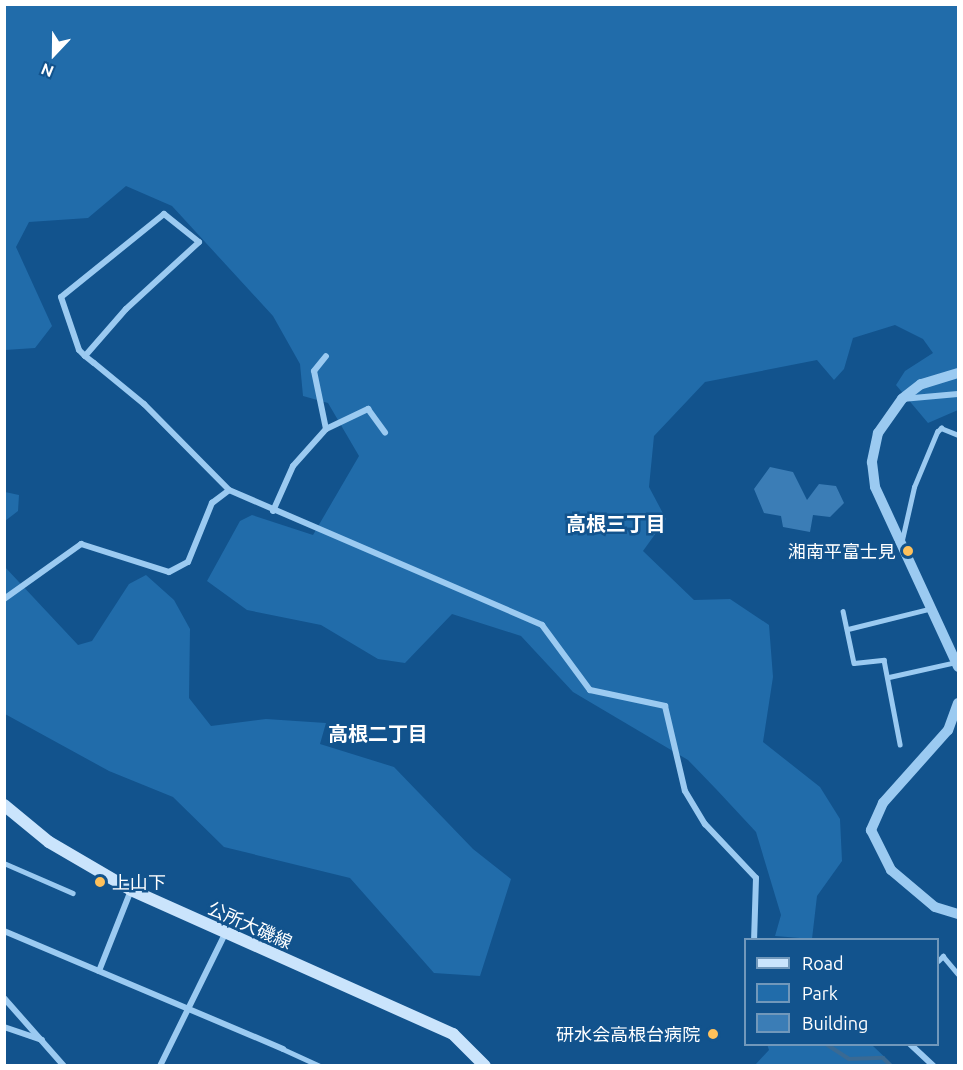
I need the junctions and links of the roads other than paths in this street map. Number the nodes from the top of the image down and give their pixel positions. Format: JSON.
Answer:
{"nodes":[{"id":1,"x":85,"y":356,"type":"junction"},
{"id":2,"x":326,"y":356,"type":"dead end"},
{"id":3,"x":958,"y":373,"type":"edge"},
{"id":4,"x":958,"y":394,"type":"edge"},
{"id":5,"x":902,"y":399,"type":"junction"},
{"id":6,"x":326,"y":429,"type":"junction"},
{"id":7,"x":385,"y":432,"type":"dead end"},
{"id":8,"x":958,"y":435,"type":"edge"},
{"id":9,"x":229,"y":490,"type":"junction"},
{"id":10,"x":273,"y":511,"type":"junction"},
{"id":11,"x":902,"y":545,"type":"junction"},
{"id":12,"x":4,"y":599,"type":"edge"},
{"id":13,"x":932,"y":608,"type":"junction"},
{"id":14,"x":843,"y":611,"type":"dead end"},
{"id":15,"x":848,"y":629,"type":"junction"},
{"id":16,"x":957,"y":664,"type":"edge"},
{"id":17,"x":889,"y":677,"type":"junction"},
{"id":18,"x":958,"y":703,"type":"edge"},
{"id":19,"x":900,"y":744,"type":"dead end"},
{"id":20,"x":7,"y":812,"type":"edge"},
{"id":21,"x":4,"y":863,"type":"edge"},
{"id":22,"x":131,"y":890,"type":"junction"},
{"id":23,"x":74,"y":893,"type":"dead end"},
{"id":24,"x":958,"y":914,"type":"edge"},
{"id":25,"x":4,"y":931,"type":"edge"},
{"id":26,"x":225,"y":934,"type":"junction"},
{"id":27,"x":754,"y":938,"type":"edge"},
{"id":28,"x":939,"y":960,"type":"edge"},
{"id":29,"x":99,"y":971,"type":"junction"},
{"id":30,"x":958,"y":974,"type":"edge"},
{"id":31,"x":4,"y":998,"type":"edge"},
{"id":32,"x":187,"y":1010,"type":"junction"},
{"id":33,"x":4,"y":1027,"type":"edge"},
{"id":34,"x":43,"y":1041,"type":"junction"},
{"id":35,"x":912,"y":1046,"type":"edge"},
{"id":36,"x":283,"y":1049,"type":"joint"},
{"id":37,"x":64,"y":1065,"type":"edge"},
{"id":38,"x":160,"y":1065,"type":"edge"},
{"id":39,"x":320,"y":1065,"type":"edge"},
{"id":40,"x":483,"y":1065,"type":"edge"},
{"id":41,"x":934,"y":1065,"type":"edge"}],
"edges":[{"from":1,"to":1,"type":"street"},
{"from":1,"to":9,"type":"street"},
{"from":2,"to":6,"type":"street"},
{"from":3,"to":5,"type":"street"},
{"from":4,"to":5,"type":"street"},
{"from":5,"to":11,"type":"street"},
{"from":6,"to":7,"type":"street"},
{"from":6,"to":10,"type":"street"},
{"from":8,"to":11,"type":"lane"},
{"from":9,"to":10,"type":"street"},
{"from":9,"to":12,"type":"street"},
{"from":10,"to":27,"type":"street"},
{"from":11,"to":13,"type":"street"},
{"from":13,"to":15,"type":"lane"},
{"from":13,"to":16,"type":"street"},
{"from":14,"to":15,"type":"lane"},
{"from":15,"to":17,"type":"lane"},
{"from":16,"to":17,"type":"lane"},
{"from":17,"to":19,"type":"lane"},
{"from":18,"to":24,"type":"street"},
{"from":20,"to":22,"type":"main road","name":"公所大磯線"},
{"from":21,"to":23,"type":"lane"},
{"from":22,"to":26,"type":"main road","name":"公所大磯線"},
{"from":22,"to":29,"type":"street"},
{"from":25,"to":29,"type":"street"},
{"from":26,"to":32,"type":"street"},
{"from":26,"to":40,"type":"main road","name":"公所大磯線"},
{"from":28,"to":30,"type":"lane"},
{"from":29,"to":32,"type":"street"},
{"from":31,"to":34,"type":"street"},
{"from":32,"to":36,"type":"street"},
{"from":32,"to":38,"type":"street"},
{"from":33,"to":34,"type":"street"},
{"from":34,"to":37,"type":"street"},
{"from":35,"to":41,"type":"street"},
{"from":36,"to":39,"type":"lane"}]}
